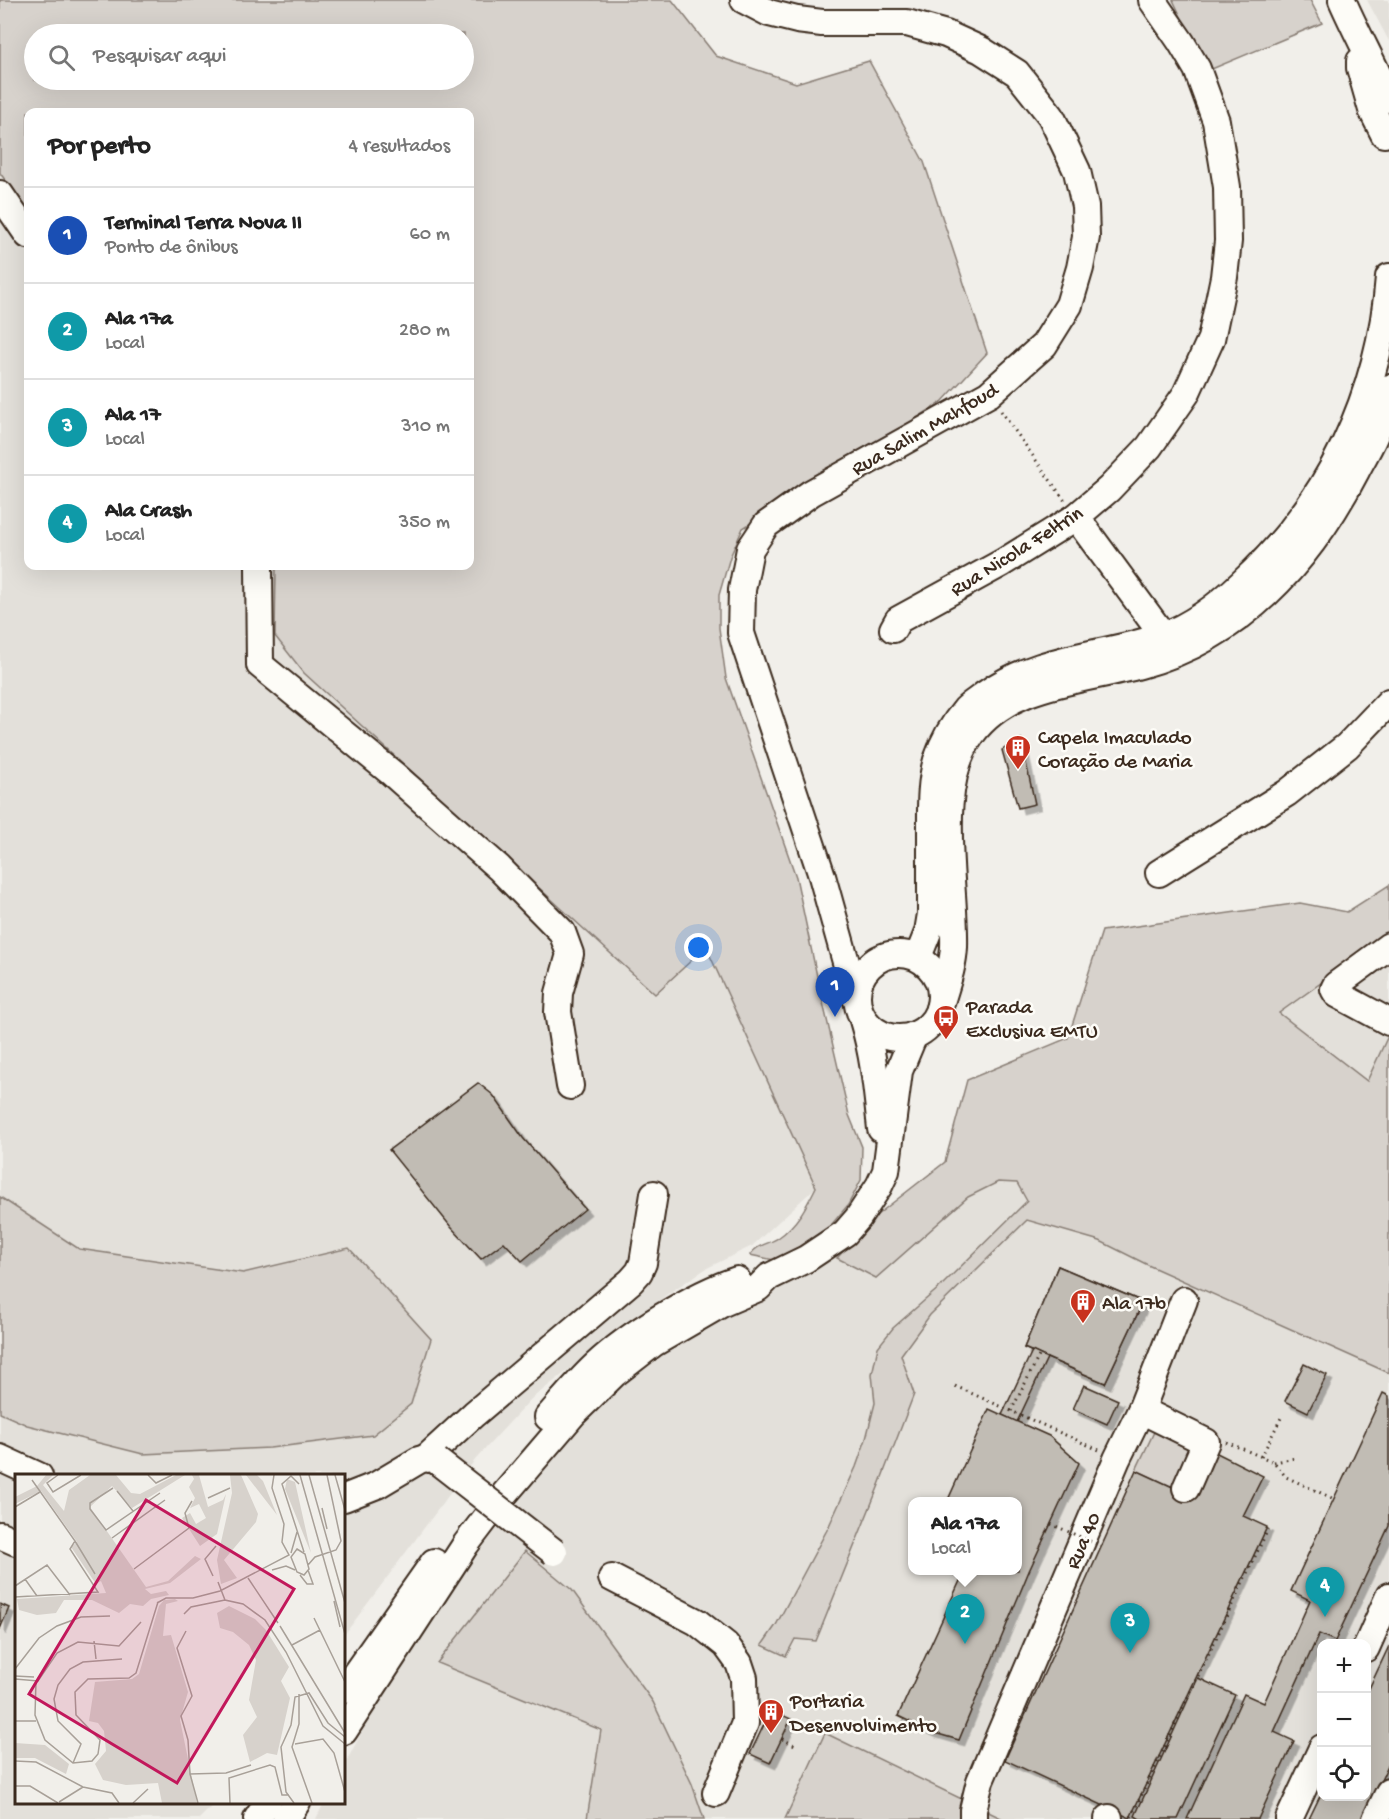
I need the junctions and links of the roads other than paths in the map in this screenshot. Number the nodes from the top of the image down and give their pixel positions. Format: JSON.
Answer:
{"nodes":[{"id":1,"x":744,"y":0,"type":"edge"},
{"id":2,"x":1152,"y":0,"type":"edge"},
{"id":3,"x":1342,"y":0,"type":"edge"},
{"id":4,"x":1360,"y":43,"type":"junction"},
{"id":5,"x":1389,"y":99,"type":"edge"},
{"id":6,"x":1387,"y":135,"type":"edge"},
{"id":7,"x":0,"y":194,"type":"edge"},
{"id":8,"x":24,"y":229,"type":"edge"},
{"id":9,"x":1389,"y":277,"type":"edge"},
{"id":10,"x":1389,"y":388,"type":"edge"},
{"id":11,"x":1076,"y":517,"type":"junction"},
{"id":12,"x":259,"y":570,"type":"edge"},
{"id":13,"x":893,"y":629,"type":"dead end"},
{"id":14,"x":1171,"y":645,"type":"junction"},
{"id":15,"x":1389,"y":702,"type":"edge"},
{"id":16,"x":1159,"y":873,"type":"dead end"},
{"id":17,"x":822,"y":876,"type":"junction"},
{"id":18,"x":1389,"y":946,"type":"edge"},
{"id":19,"x":918,"y":957,"type":"junction"},
{"id":20,"x":878,"y":958,"type":"junction"},
{"id":21,"x":939,"y":1008,"type":"junction"},
{"id":22,"x":860,"y":1009,"type":"junction"},
{"id":23,"x":1389,"y":1022,"type":"edge"},
{"id":24,"x":914,"y":1035,"type":"junction"},
{"id":25,"x":570,"y":1086,"type":"dead end"},
{"id":26,"x":886,"y":1171,"type":"junction"},
{"id":27,"x":654,"y":1194,"type":"dead end"},
{"id":28,"x":1185,"y":1300,"type":"dead end"},
{"id":29,"x":1141,"y":1410,"type":"junction"},
{"id":30,"x":0,"y":1458,"type":"edge"},
{"id":31,"x":431,"y":1460,"type":"junction"},
{"id":32,"x":35,"y":1474,"type":"edge"},
{"id":33,"x":1186,"y":1488,"type":"dead end"},
{"id":34,"x":345,"y":1498,"type":"edge"},
{"id":35,"x":0,"y":1535,"type":"edge"},
{"id":36,"x":15,"y":1542,"type":"edge"},
{"id":37,"x":554,"y":1552,"type":"dead end"},
{"id":38,"x":612,"y":1578,"type":"dead end"},
{"id":39,"x":1389,"y":1596,"type":"edge"},
{"id":40,"x":1370,"y":1639,"type":"edge"},
{"id":41,"x":349,"y":1697,"type":"edge"},
{"id":42,"x":345,"y":1724,"type":"edge"},
{"id":43,"x":1317,"y":1759,"type":"edge"},
{"id":44,"x":1389,"y":1792,"type":"edge"},
{"id":45,"x":716,"y":1793,"type":"dead end"},
{"id":46,"x":267,"y":1804,"type":"edge"},
{"id":47,"x":296,"y":1804,"type":"edge"},
{"id":48,"x":257,"y":1819,"type":"edge"},
{"id":49,"x":286,"y":1819,"type":"edge"},
{"id":50,"x":974,"y":1819,"type":"edge"},
{"id":51,"x":1289,"y":1819,"type":"edge"},
{"id":52,"x":1376,"y":1819,"type":"edge"}],
"edges":[{"from":1,"to":17,"type":"street","name":"Rua Salim Mahfoud"},
{"from":2,"to":11,"type":"street","name":"Rua Nicola Feltrin"},
{"from":3,"to":4,"type":"street"},
{"from":4,"to":5,"type":"street"},
{"from":4,"to":6,"type":"street"},
{"from":7,"to":8,"type":"street"},
{"from":9,"to":14,"type":"street"},
{"from":10,"to":14,"type":"street"},
{"from":11,"to":13,"type":"street","name":"Rua Nicola Feltrin"},
{"from":11,"to":14,"type":"street"},
{"from":12,"to":25,"type":"street"},
{"from":14,"to":19,"type":"street"},
{"from":14,"to":21,"type":"street"},
{"from":15,"to":16,"type":"street"},
{"from":17,"to":20,"type":"street","name":"Rua Salim Mahfoud"},
{"from":17,"to":22,"type":"street","name":"Rua Salim Mahfoud"},
{"from":18,"to":23,"type":"street"},
{"from":19,"to":20,"type":"street"},
{"from":19,"to":21,"type":"street"},
{"from":20,"to":22,"type":"street"},
{"from":21,"to":24,"type":"street"},
{"from":22,"to":24,"type":"street"},
{"from":22,"to":26,"type":"street","name":"Rua Salim Mahfoud"},
{"from":24,"to":26,"type":"street"},
{"from":26,"to":41,"type":"street"},
{"from":27,"to":31,"type":"street"},
{"from":28,"to":29,"type":"street","name":"Rua 40"},
{"from":29,"to":33,"type":"street"},
{"from":29,"to":50,"type":"street","name":"Rua 40"},
{"from":30,"to":32,"type":"street"},
{"from":31,"to":34,"type":"street"},
{"from":31,"to":37,"type":"street","bridge":true},
{"from":35,"to":36,"type":"street"},
{"from":38,"to":45,"type":"street"},
{"from":39,"to":40,"type":"street"},
{"from":41,"to":42,"type":"street"},
{"from":43,"to":51,"type":"street"},
{"from":44,"to":52,"type":"street"},
{"from":46,"to":48,"type":"street"},
{"from":47,"to":49,"type":"street"}]}
